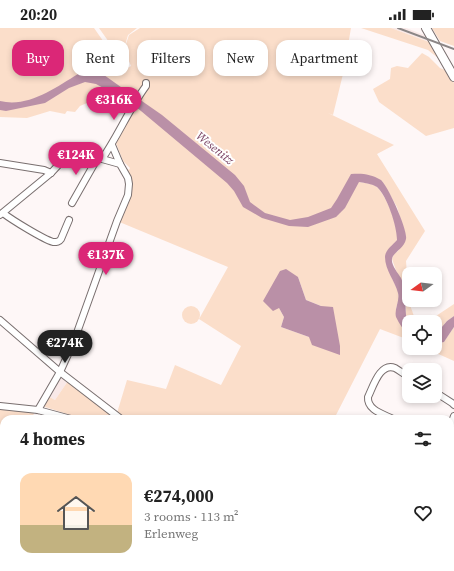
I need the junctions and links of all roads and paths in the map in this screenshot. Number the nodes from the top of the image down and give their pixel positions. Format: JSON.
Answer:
{"nodes":[{"id":1,"x":426,"y":28,"type":"edge"},
{"id":2,"x":454,"y":77,"type":"edge"},
{"id":3,"x":146,"y":83,"type":"dead end"},
{"id":4,"x":112,"y":145,"type":"junction"},
{"id":5,"x":99,"y":159,"type":"junction"},
{"id":6,"x":0,"y":163,"type":"edge"},
{"id":7,"x":120,"y":164,"type":"junction"},
{"id":8,"x":51,"y":173,"type":"junction"},
{"id":9,"x":72,"y":203,"type":"dead end"},
{"id":10,"x":2,"y":214,"type":"edge"},
{"id":11,"x":69,"y":220,"type":"dead end"},
{"id":12,"x":0,"y":320,"type":"edge"},
{"id":13,"x":60,"y":372,"type":"junction"},
{"id":14,"x":402,"y":373,"type":"edge"},
{"id":15,"x":442,"y":397,"type":"edge"},
{"id":16,"x":454,"y":405,"type":"edge"},
{"id":17,"x":0,"y":406,"type":"edge"},
{"id":18,"x":38,"y":410,"type":"junction"},
{"id":19,"x":56,"y":415,"type":"edge"},
{"id":20,"x":116,"y":415,"type":"edge"},
{"id":21,"x":385,"y":415,"type":"edge"}],
"edges":[{"from":1,"to":2,"type":"main road"},
{"from":3,"to":4,"type":"street"},
{"from":4,"to":5,"type":"street"},
{"from":4,"to":7,"type":"street"},
{"from":5,"to":7,"type":"street"},
{"from":5,"to":8,"type":"street"},
{"from":5,"to":9,"type":"street"},
{"from":6,"to":8,"type":"street"},
{"from":7,"to":13,"type":"street"},
{"from":8,"to":10,"type":"street"},
{"from":10,"to":11,"type":"street"},
{"from":12,"to":13,"type":"street"},
{"from":13,"to":18,"type":"street"},
{"from":13,"to":20,"type":"street"},
{"from":14,"to":21,"type":"street"},
{"from":15,"to":16,"type":"street"},
{"from":17,"to":18,"type":"street"},
{"from":18,"to":19,"type":"street"}]}
